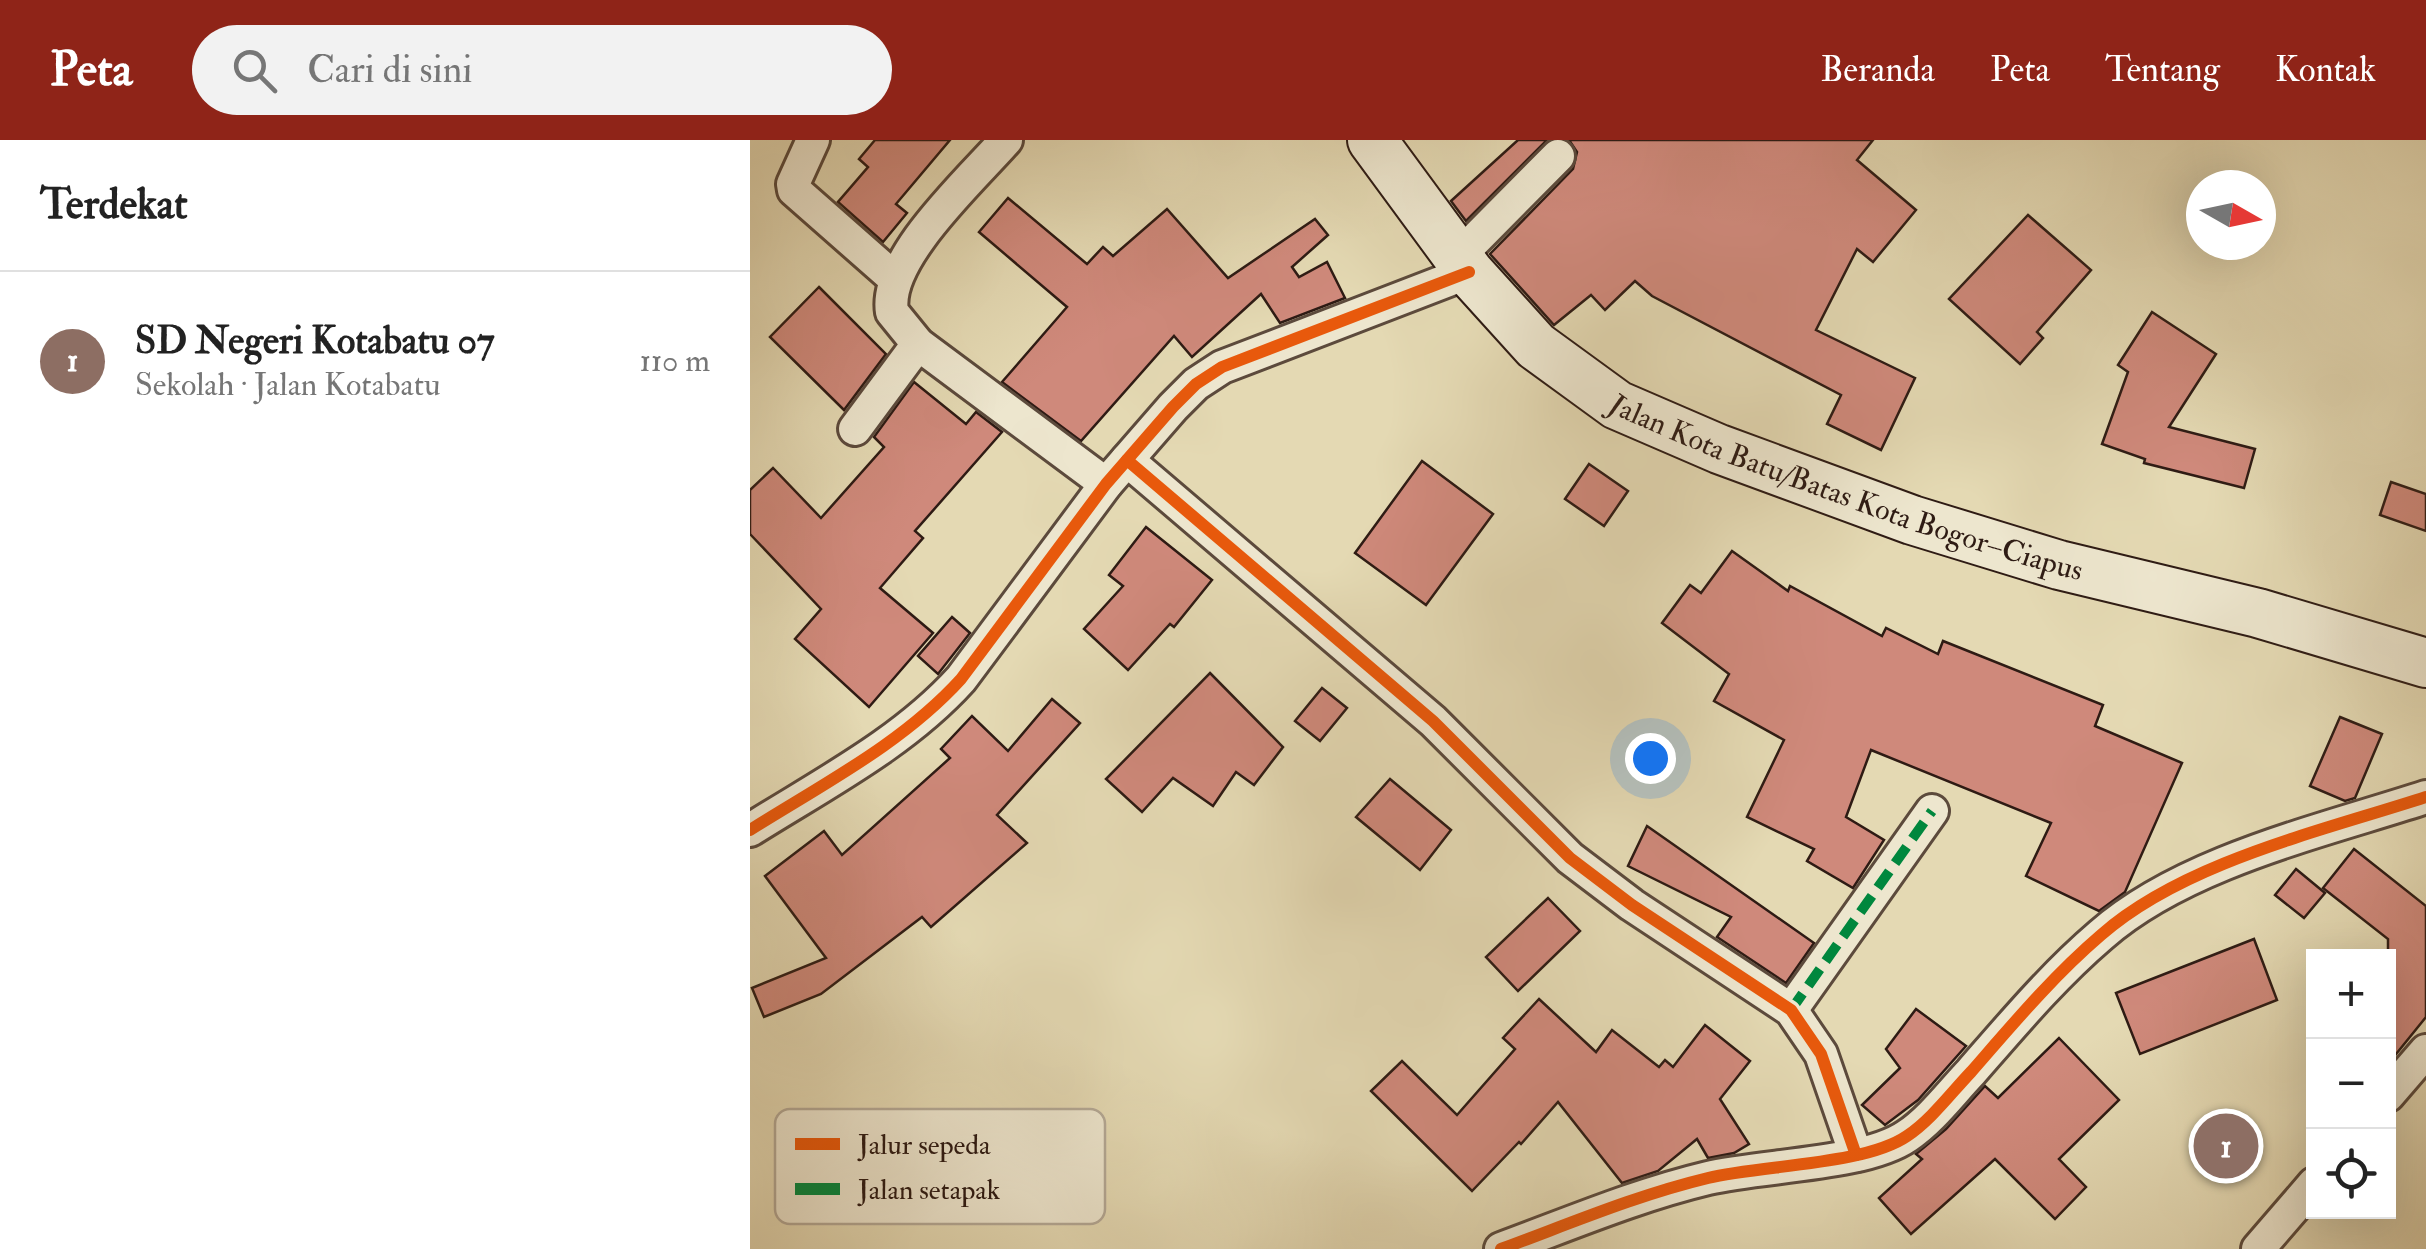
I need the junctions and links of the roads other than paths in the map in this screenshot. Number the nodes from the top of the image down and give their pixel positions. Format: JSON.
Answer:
{"nodes":[{"id":1,"x":813,"y":140,"type":"edge"},
{"id":2,"x":1006,"y":140,"type":"edge"},
{"id":3,"x":1372,"y":140,"type":"edge"},
{"id":4,"x":1558,"y":156,"type":"dead end"},
{"id":5,"x":1463,"y":264,"type":"junction"},
{"id":6,"x":894,"y":278,"type":"junction"},
{"id":7,"x":918,"y":344,"type":"junction"},
{"id":8,"x":855,"y":429,"type":"dead end"},
{"id":9,"x":1117,"y":472,"type":"junction"},
{"id":10,"x":2426,"y":663,"type":"edge"},
{"id":11,"x":2426,"y":797,"type":"edge"},
{"id":12,"x":1932,"y":810,"type":"dead end"},
{"id":13,"x":750,"y":830,"type":"edge"},
{"id":14,"x":1791,"y":1010,"type":"junction"},
{"id":15,"x":2426,"y":1050,"type":"edge"},
{"id":16,"x":2396,"y":1086,"type":"edge"},
{"id":17,"x":1856,"y":1154,"type":"junction"},
{"id":18,"x":2306,"y":1194,"type":"edge"},
{"id":19,"x":2265,"y":1246,"type":"edge"},
{"id":20,"x":1500,"y":1249,"type":"edge"}],
"edges":[{"from":1,"to":6,"type":"street"},
{"from":2,"to":6,"type":"street"},
{"from":3,"to":5,"type":"main road","name":"Jalan Kota Batu/Batas Kota Bogor–Ciapus"},
{"from":4,"to":5,"type":"street"},
{"from":5,"to":9,"type":"street"},
{"from":5,"to":10,"type":"main road","name":"Jalan Kota Batu/Batas Kota Bogor–Ciapus"},
{"from":6,"to":7,"type":"street"},
{"from":7,"to":8,"type":"street"},
{"from":7,"to":9,"type":"street"},
{"from":9,"to":13,"type":"street"},
{"from":9,"to":14,"type":"street"},
{"from":11,"to":17,"type":"street"},
{"from":12,"to":14,"type":"street"},
{"from":14,"to":17,"type":"street"},
{"from":15,"to":16,"type":"street"},
{"from":17,"to":20,"type":"street"},
{"from":18,"to":19,"type":"street"}]}
